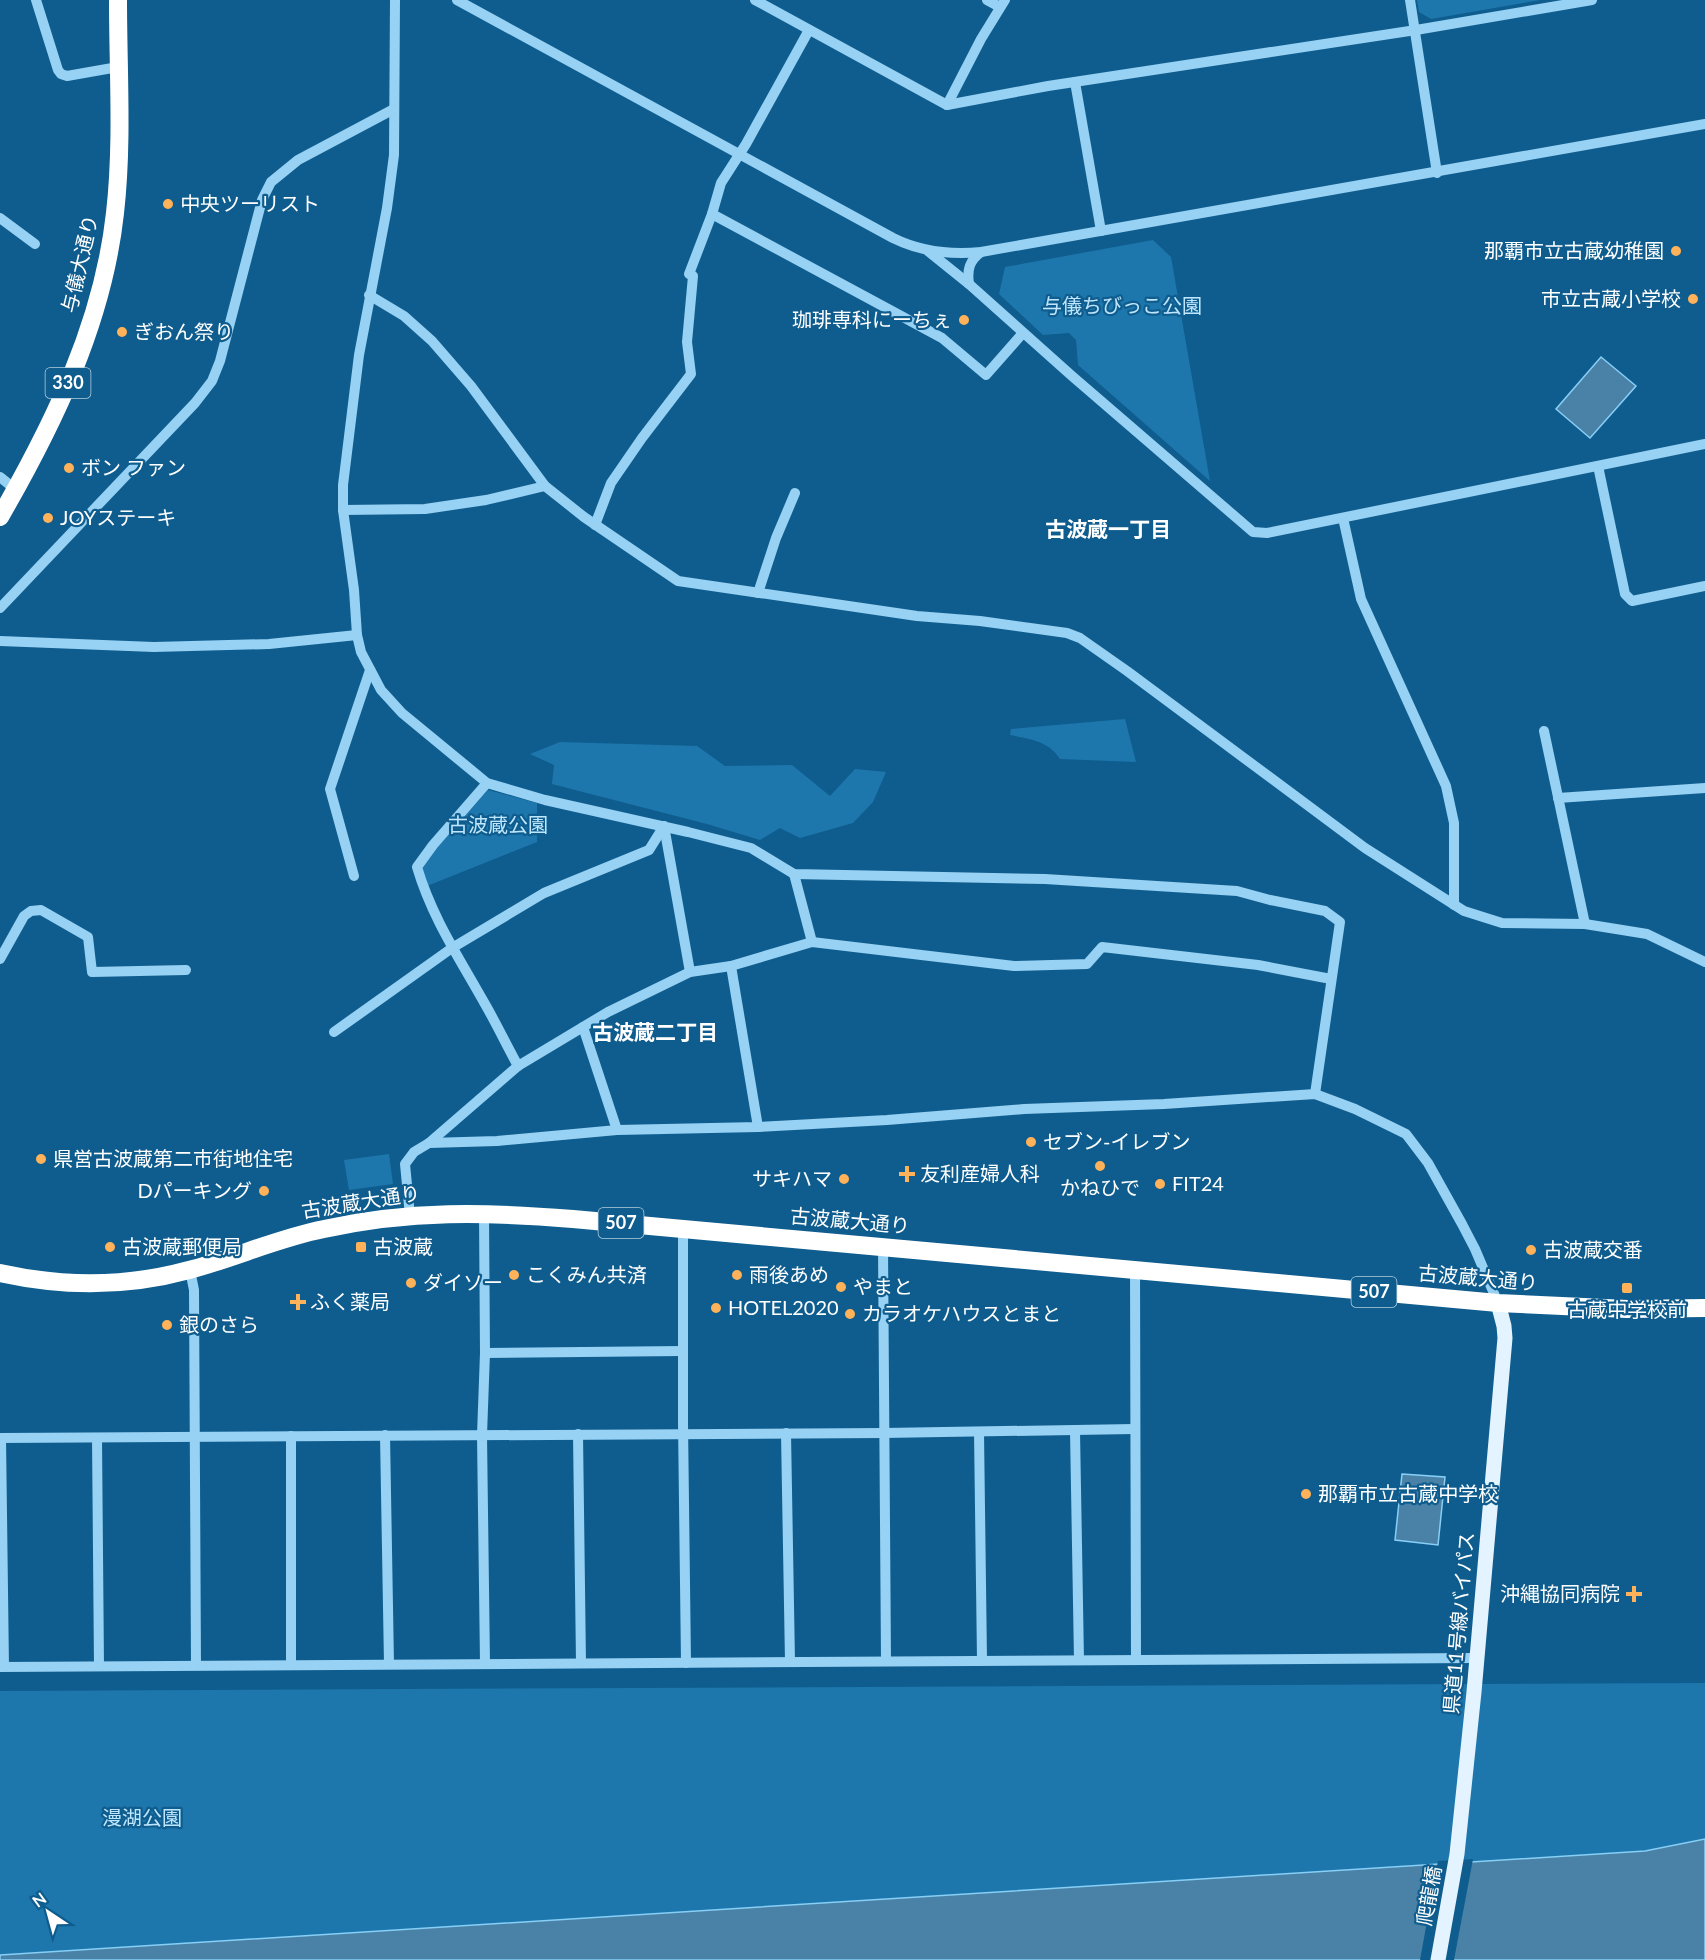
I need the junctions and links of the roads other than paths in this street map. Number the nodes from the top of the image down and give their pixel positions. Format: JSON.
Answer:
{"nodes":[{"id":1,"x":36,"y":0,"type":"edge"},
{"id":2,"x":118,"y":0,"type":"edge"},
{"id":3,"x":395,"y":0,"type":"edge"},
{"id":4,"x":457,"y":0,"type":"edge"},
{"id":5,"x":755,"y":0,"type":"edge"},
{"id":6,"x":987,"y":0,"type":"edge"},
{"id":7,"x":1410,"y":0,"type":"edge"},
{"id":8,"x":1592,"y":0,"type":"edge"},
{"id":9,"x":1002,"y":4,"type":"edge"},
{"id":10,"x":809,"y":30,"type":"junction"},
{"id":11,"x":1416,"y":30,"type":"junction"},
{"id":12,"x":118,"y":67,"type":"junction"},
{"id":13,"x":1075,"y":82,"type":"junction"},
{"id":14,"x":947,"y":105,"type":"junction"},
{"id":15,"x":394,"y":109,"type":"junction"},
{"id":16,"x":1705,"y":124,"type":"edge"},
{"id":17,"x":739,"y":154,"type":"junction"},
{"id":18,"x":1437,"y":173,"type":"junction"},
{"id":19,"x":712,"y":214,"type":"junction"},
{"id":20,"x":0,"y":218,"type":"edge"},
{"id":21,"x":1101,"y":231,"type":"junction"},
{"id":22,"x":35,"y":244,"type":"dead end"},
{"id":23,"x":927,"y":251,"type":"junction"},
{"id":24,"x":981,"y":252,"type":"junction"},
{"id":25,"x":969,"y":284,"type":"junction"},
{"id":26,"x":369,"y":295,"type":"junction"},
{"id":27,"x":1023,"y":333,"type":"junction"},
{"id":28,"x":1705,"y":444,"type":"edge"},
{"id":29,"x":1598,"y":466,"type":"junction"},
{"id":30,"x":0,"y":477,"type":"edge"},
{"id":31,"x":545,"y":486,"type":"junction"},
{"id":32,"x":16,"y":490,"type":"junction"},
{"id":33,"x":795,"y":493,"type":"dead end"},
{"id":34,"x":343,"y":510,"type":"junction"},
{"id":35,"x":0,"y":517,"type":"edge"},
{"id":36,"x":1343,"y":518,"type":"junction"},
{"id":37,"x":595,"y":525,"type":"junction"},
{"id":38,"x":1705,"y":586,"type":"edge"},
{"id":39,"x":758,"y":593,"type":"junction"},
{"id":40,"x":0,"y":608,"type":"edge"},
{"id":41,"x":357,"y":635,"type":"junction"},
{"id":42,"x":0,"y":641,"type":"edge"},
{"id":43,"x":370,"y":670,"type":"junction"},
{"id":44,"x":1544,"y":731,"type":"dead end"},
{"id":45,"x":487,"y":783,"type":"junction"},
{"id":46,"x":1705,"y":788,"type":"edge"},
{"id":47,"x":1558,"y":798,"type":"junction"},
{"id":48,"x":664,"y":826,"type":"junction"},
{"id":49,"x":794,"y":874,"type":"junction"},
{"id":50,"x":354,"y":876,"type":"dead end"},
{"id":51,"x":1454,"y":905,"type":"junction"},
{"id":52,"x":1585,"y":924,"type":"junction"},
{"id":53,"x":812,"y":942,"type":"junction"},
{"id":54,"x":452,"y":948,"type":"junction"},
{"id":55,"x":0,"y":959,"type":"edge"},
{"id":56,"x":1705,"y":962,"type":"edge"},
{"id":57,"x":731,"y":966,"type":"junction"},
{"id":58,"x":186,"y":970,"type":"dead end"},
{"id":59,"x":690,"y":972,"type":"junction"},
{"id":60,"x":1331,"y":979,"type":"junction"},
{"id":61,"x":583,"y":1027,"type":"junction"},
{"id":62,"x":334,"y":1032,"type":"dead end"},
{"id":63,"x":518,"y":1066,"type":"junction"},
{"id":64,"x":1315,"y":1094,"type":"junction"},
{"id":65,"x":758,"y":1127,"type":"junction"},
{"id":66,"x":617,"y":1130,"type":"junction"},
{"id":67,"x":429,"y":1143,"type":"junction"},
{"id":68,"x":484,"y":1213,"type":"junction"},
{"id":69,"x":410,"y":1216,"type":"junction"},
{"id":70,"x":683,"y":1229,"type":"junction"},
{"id":71,"x":883,"y":1246,"type":"junction"},
{"id":72,"x":1134,"y":1269,"type":"junction"},
{"id":73,"x":190,"y":1270,"type":"junction"},
{"id":74,"x":0,"y":1273,"type":"edge"},
{"id":75,"x":1498,"y":1303,"type":"junction"},
{"id":76,"x":1705,"y":1308,"type":"edge"},
{"id":77,"x":683,"y":1351,"type":"junction"},
{"id":78,"x":485,"y":1353,"type":"junction"},
{"id":79,"x":1134,"y":1429,"type":"junction"},
{"id":80,"x":1075,"y":1431,"type":"junction"},
{"id":81,"x":979,"y":1432,"type":"junction"},
{"id":82,"x":683,"y":1433,"type":"junction"},
{"id":83,"x":786,"y":1433,"type":"junction"},
{"id":84,"x":884,"y":1433,"type":"junction"},
{"id":85,"x":578,"y":1434,"type":"junction"},
{"id":86,"x":385,"y":1435,"type":"junction"},
{"id":87,"x":482,"y":1435,"type":"junction"},
{"id":88,"x":194,"y":1436,"type":"junction"},
{"id":89,"x":291,"y":1436,"type":"junction"},
{"id":90,"x":0,"y":1438,"type":"edge"},
{"id":91,"x":98,"y":1438,"type":"junction"},
{"id":92,"x":1476,"y":1658,"type":"junction"},
{"id":93,"x":982,"y":1660,"type":"junction"},
{"id":94,"x":1079,"y":1660,"type":"junction"},
{"id":95,"x":1136,"y":1660,"type":"junction"},
{"id":96,"x":886,"y":1661,"type":"junction"},
{"id":97,"x":790,"y":1662,"type":"junction"},
{"id":98,"x":485,"y":1663,"type":"junction"},
{"id":99,"x":581,"y":1663,"type":"junction"},
{"id":100,"x":686,"y":1663,"type":"junction"},
{"id":101,"x":291,"y":1664,"type":"junction"},
{"id":102,"x":389,"y":1664,"type":"junction"},
{"id":103,"x":196,"y":1665,"type":"junction"},
{"id":104,"x":99,"y":1666,"type":"junction"},
{"id":105,"x":2,"y":1667,"type":"edge"},
{"id":106,"x":1459,"y":1839,"type":"joint"},
{"id":107,"x":1438,"y":1960,"type":"edge"}],
"edges":[{"from":1,"to":12,"type":"street"},
{"from":2,"to":12,"type":"highway","name":"与儀大通り","number":"330"},
{"from":3,"to":15,"type":"street"},
{"from":4,"to":17,"type":"street"},
{"from":5,"to":10,"type":"street"},
{"from":6,"to":9,"type":"street"},
{"from":7,"to":11,"type":"street"},
{"from":8,"to":11,"type":"street"},
{"from":9,"to":14,"type":"street"},
{"from":10,"to":14,"type":"street"},
{"from":10,"to":17,"type":"street"},
{"from":11,"to":13,"type":"street"},
{"from":11,"to":18,"type":"street"},
{"from":12,"to":32,"type":"highway","name":"与儀大通り","number":"330"},
{"from":13,"to":14,"type":"street"},
{"from":13,"to":21,"type":"street"},
{"from":15,"to":26,"type":"street"},
{"from":15,"to":40,"type":"street"},
{"from":16,"to":18,"type":"street"},
{"from":17,"to":19,"type":"street"},
{"from":17,"to":23,"type":"street"},
{"from":18,"to":21,"type":"street"},
{"from":19,"to":27,"type":"street"},
{"from":19,"to":37,"type":"street"},
{"from":20,"to":22,"type":"street"},
{"from":21,"to":24,"type":"street"},
{"from":23,"to":24,"type":"street"},
{"from":23,"to":25,"type":"street"},
{"from":24,"to":25,"type":"street"},
{"from":25,"to":27,"type":"street"},
{"from":26,"to":31,"type":"street"},
{"from":26,"to":34,"type":"street"},
{"from":27,"to":36,"type":"street"},
{"from":28,"to":29,"type":"street"},
{"from":29,"to":36,"type":"street"},
{"from":29,"to":38,"type":"street"},
{"from":30,"to":32,"type":"street"},
{"from":31,"to":34,"type":"street"},
{"from":31,"to":37,"type":"street"},
{"from":32,"to":35,"type":"highway","name":"与儀大通り","number":"330"},
{"from":33,"to":39,"type":"street"},
{"from":34,"to":41,"type":"street"},
{"from":36,"to":51,"type":"street"},
{"from":37,"to":39,"type":"street"},
{"from":39,"to":51,"type":"street"},
{"from":41,"to":42,"type":"street"},
{"from":41,"to":43,"type":"street"},
{"from":43,"to":45,"type":"street"},
{"from":43,"to":50,"type":"street"},
{"from":44,"to":47,"type":"street"},
{"from":45,"to":48,"type":"street"},
{"from":45,"to":54,"type":"street"},
{"from":46,"to":47,"type":"street"},
{"from":47,"to":52,"type":"street"},
{"from":48,"to":49,"type":"street"},
{"from":48,"to":54,"type":"street"},
{"from":48,"to":59,"type":"street"},
{"from":49,"to":53,"type":"street"},
{"from":49,"to":60,"type":"street"},
{"from":51,"to":52,"type":"street"},
{"from":52,"to":56,"type":"street"},
{"from":53,"to":57,"type":"street"},
{"from":53,"to":60,"type":"street"},
{"from":54,"to":62,"type":"street"},
{"from":54,"to":63,"type":"street"},
{"from":55,"to":58,"type":"street"},
{"from":57,"to":59,"type":"street"},
{"from":57,"to":65,"type":"street"},
{"from":59,"to":61,"type":"street"},
{"from":60,"to":64,"type":"street"},
{"from":61,"to":63,"type":"street"},
{"from":61,"to":66,"type":"street"},
{"from":63,"to":67,"type":"street"},
{"from":64,"to":65,"type":"street"},
{"from":64,"to":75,"type":"street"},
{"from":65,"to":66,"type":"street"},
{"from":66,"to":67,"type":"street"},
{"from":67,"to":69,"type":"street"},
{"from":68,"to":69,"type":"highway","name":"古波蔵大通り","number":"507"},
{"from":68,"to":70,"type":"highway","name":"古波蔵大通り","number":"507"},
{"from":68,"to":78,"type":"street"},
{"from":69,"to":73,"type":"highway","name":"古波蔵大通り","number":"507"},
{"from":70,"to":71,"type":"highway","name":"古波蔵大通り","number":"507"},
{"from":70,"to":77,"type":"street"},
{"from":71,"to":72,"type":"highway","name":"古波蔵大通り","number":"507"},
{"from":71,"to":84,"type":"street"},
{"from":72,"to":75,"type":"highway","name":"古波蔵大通り","number":"507"},
{"from":72,"to":79,"type":"street"},
{"from":73,"to":74,"type":"highway","name":"古波蔵大通り","number":"507"},
{"from":73,"to":88,"type":"street"},
{"from":75,"to":76,"type":"highway","name":"古波蔵大通り","number":"507"},
{"from":75,"to":92,"type":"main road","name":"県道11号線バイパス"},
{"from":77,"to":78,"type":"street"},
{"from":77,"to":82,"type":"street"},
{"from":78,"to":87,"type":"street"},
{"from":79,"to":80,"type":"street"},
{"from":79,"to":95,"type":"street"},
{"from":80,"to":81,"type":"street"},
{"from":80,"to":94,"type":"street"},
{"from":81,"to":84,"type":"street"},
{"from":81,"to":93,"type":"street"},
{"from":82,"to":83,"type":"street"},
{"from":82,"to":85,"type":"street"},
{"from":82,"to":100,"type":"street"},
{"from":83,"to":84,"type":"street"},
{"from":83,"to":97,"type":"street"},
{"from":84,"to":96,"type":"street"},
{"from":85,"to":87,"type":"street"},
{"from":85,"to":99,"type":"street"},
{"from":86,"to":87,"type":"street"},
{"from":86,"to":89,"type":"street"},
{"from":86,"to":102,"type":"street"},
{"from":87,"to":98,"type":"street"},
{"from":88,"to":89,"type":"street"},
{"from":88,"to":91,"type":"street"},
{"from":88,"to":103,"type":"street"},
{"from":89,"to":101,"type":"street"},
{"from":90,"to":91,"type":"street"},
{"from":90,"to":105,"type":"street"},
{"from":91,"to":104,"type":"street"},
{"from":92,"to":95,"type":"street"},
{"from":92,"to":106,"type":"main road","name":"県道11号線バイパス"},
{"from":93,"to":94,"type":"street"},
{"from":93,"to":96,"type":"street"},
{"from":94,"to":95,"type":"street"},
{"from":96,"to":97,"type":"street"},
{"from":97,"to":100,"type":"street"},
{"from":98,"to":99,"type":"street"},
{"from":98,"to":102,"type":"street"},
{"from":99,"to":100,"type":"street"},
{"from":101,"to":102,"type":"street"},
{"from":101,"to":103,"type":"street"},
{"from":103,"to":104,"type":"street"},
{"from":104,"to":105,"type":"street"},
{"from":106,"to":107,"type":"main road","name":"爬龍橋"}]}
